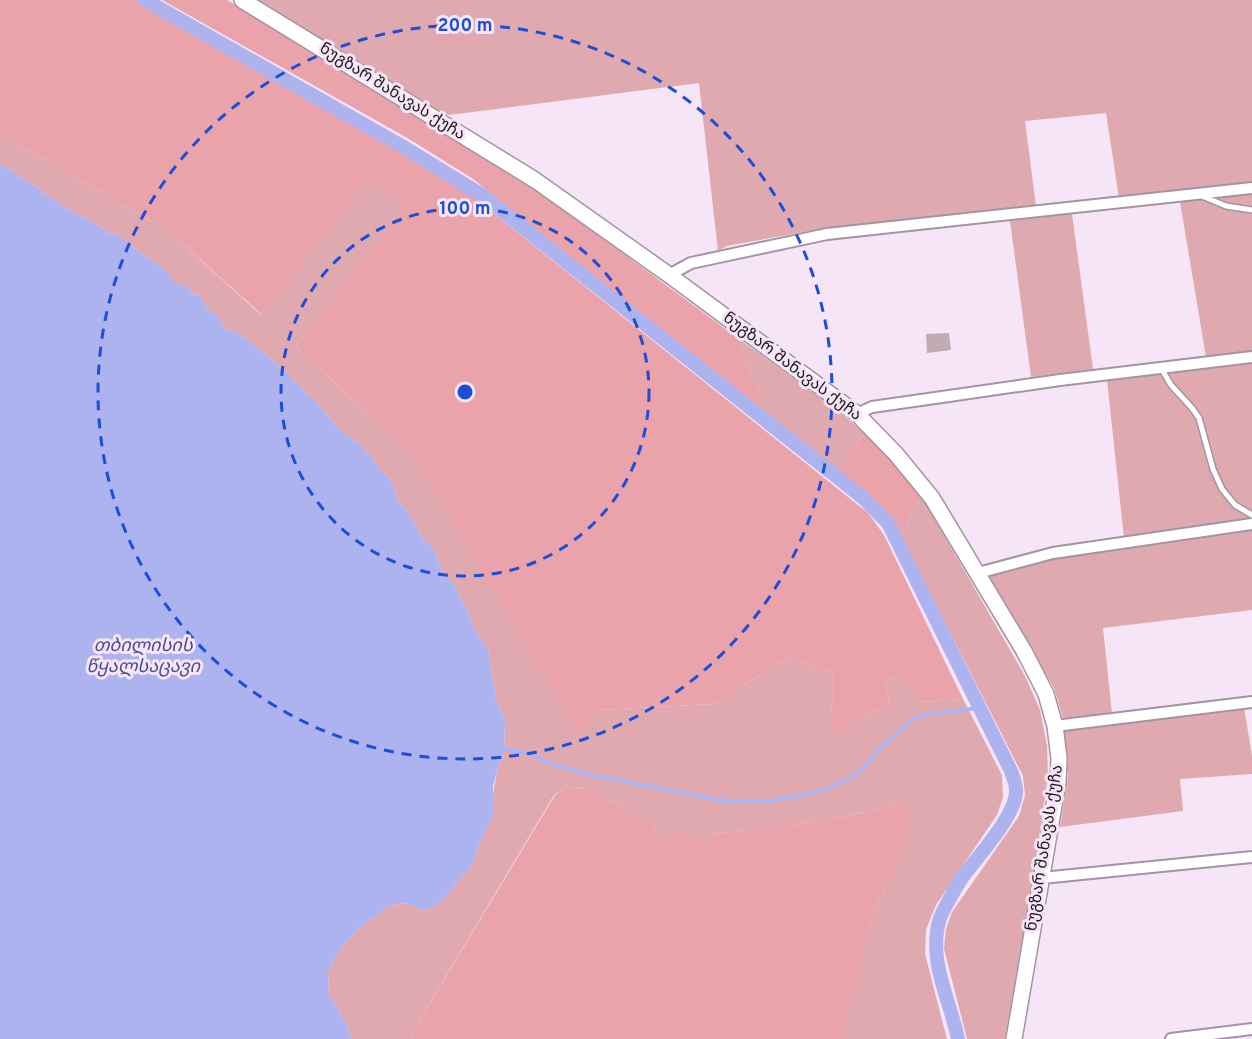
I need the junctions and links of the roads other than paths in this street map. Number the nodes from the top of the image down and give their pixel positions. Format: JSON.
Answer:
{"nodes":[{"id":1,"x":242,"y":0,"type":"edge"},
{"id":2,"x":1252,"y":188,"type":"edge"},
{"id":3,"x":1198,"y":194,"type":"junction"},
{"id":4,"x":1252,"y":210,"type":"edge"},
{"id":5,"x":669,"y":275,"type":"junction"},
{"id":6,"x":1252,"y":357,"type":"edge"},
{"id":7,"x":1161,"y":368,"type":"junction"},
{"id":8,"x":857,"y":414,"type":"junction"},
{"id":9,"x":1252,"y":515,"type":"edge"},
{"id":10,"x":1252,"y":524,"type":"edge"},
{"id":11,"x":978,"y":573,"type":"junction"},
{"id":12,"x":1252,"y":702,"type":"edge"},
{"id":13,"x":1055,"y":726,"type":"junction"},
{"id":14,"x":1252,"y":857,"type":"edge"},
{"id":15,"x":1042,"y":878,"type":"junction"},
{"id":16,"x":1252,"y":1029,"type":"edge"},
{"id":17,"x":1014,"y":1039,"type":"edge"},
{"id":18,"x":1171,"y":1039,"type":"edge"}],
"edges":[{"from":1,"to":5,"type":"main road","name":"ნუგზარ შანავას ქუჩა"},
{"from":2,"to":3,"type":"street"},
{"from":3,"to":4,"type":"lane"},
{"from":3,"to":5,"type":"street"},
{"from":5,"to":8,"type":"main road","name":"ნუგზარ შანავას ქუჩა"},
{"from":6,"to":7,"type":"street"},
{"from":7,"to":8,"type":"street"},
{"from":7,"to":9,"type":"lane"},
{"from":8,"to":11,"type":"main road","name":"ნუგზარ შანავას ქუჩა"},
{"from":10,"to":11,"type":"street"},
{"from":11,"to":13,"type":"main road","name":"ნუგზარ შანავას ქუჩა"},
{"from":12,"to":13,"type":"street"},
{"from":13,"to":15,"type":"main road","name":"ნუგზარ შანავას ქუჩა"},
{"from":14,"to":15,"type":"street"},
{"from":15,"to":17,"type":"main road","name":"ნუგზარ შანავას ქუჩა"},
{"from":16,"to":18,"type":"street"}]}
